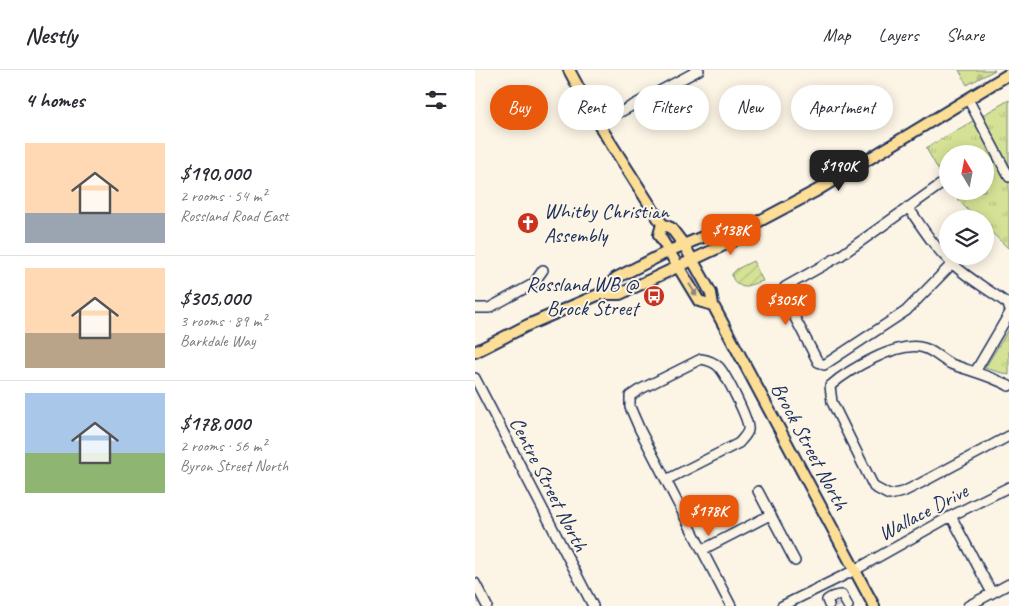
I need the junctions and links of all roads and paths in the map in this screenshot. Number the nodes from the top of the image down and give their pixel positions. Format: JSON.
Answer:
{"nodes":[{"id":1,"x":569,"y":70,"type":"edge"},
{"id":2,"x":699,"y":70,"type":"edge"},
{"id":3,"x":1009,"y":74,"type":"edge"},
{"id":4,"x":577,"y":85,"type":"edge"},
{"id":5,"x":968,"y":99,"type":"junction"},
{"id":6,"x":624,"y":110,"type":"edge"},
{"id":7,"x":602,"y":130,"type":"edge"},
{"id":8,"x":1009,"y":177,"type":"edge"},
{"id":9,"x":939,"y":186,"type":"edge"},
{"id":10,"x":908,"y":207,"type":"junction"},
{"id":11,"x":662,"y":224,"type":"junction"},
{"id":12,"x":750,"y":226,"type":"junction"},
{"id":13,"x":684,"y":245,"type":"junction"},
{"id":14,"x":939,"y":249,"type":"edge"},
{"id":15,"x":669,"y":251,"type":"junction"},
{"id":16,"x":693,"y":261,"type":"junction"},
{"id":17,"x":952,"y":265,"type":"edge"},
{"id":18,"x":954,"y":265,"type":"edge"},
{"id":19,"x":679,"y":268,"type":"junction"},
{"id":20,"x":543,"y":270,"type":"dead end"},
{"id":21,"x":600,"y":294,"type":"junction"},
{"id":22,"x":713,"y":305,"type":"junction"},
{"id":23,"x":475,"y":308,"type":"edge"},
{"id":24,"x":1009,"y":308,"type":"edge"},
{"id":25,"x":1009,"y":314,"type":"edge"},
{"id":26,"x":475,"y":352,"type":"edge"},
{"id":27,"x":975,"y":372,"type":"junction"},
{"id":28,"x":475,"y":378,"type":"edge"},
{"id":29,"x":1009,"y":386,"type":"edge"},
{"id":30,"x":1009,"y":436,"type":"edge"},
{"id":31,"x":666,"y":480,"type":"junction"},
{"id":32,"x":1009,"y":487,"type":"edge"},
{"id":33,"x":758,"y":491,"type":"dead end"},
{"id":34,"x":770,"y":516,"type":"junction"},
{"id":35,"x":951,"y":516,"type":"junction"},
{"id":36,"x":702,"y":550,"type":"junction"},
{"id":37,"x":795,"y":561,"type":"dead end"},
{"id":38,"x":855,"y":570,"type":"junction"},
{"id":39,"x":475,"y":583,"type":"edge"},
{"id":40,"x":827,"y":583,"type":"junction"},
{"id":41,"x":1009,"y":584,"type":"edge"},
{"id":42,"x":991,"y":593,"type":"junction"},
{"id":43,"x":833,"y":601,"type":"edge"},
{"id":44,"x":487,"y":606,"type":"edge"},
{"id":45,"x":593,"y":606,"type":"edge"},
{"id":46,"x":731,"y":606,"type":"edge"},
{"id":47,"x":782,"y":606,"type":"edge"},
{"id":48,"x":848,"y":606,"type":"edge"},
{"id":49,"x":874,"y":606,"type":"edge"},
{"id":50,"x":968,"y":606,"type":"edge"}],
"edges":[{"from":1,"to":4,"type":"main road","name":"Brock Street North"},
{"from":2,"to":6,"type":"street"},
{"from":3,"to":5,"type":"main road"},
{"from":5,"to":8,"type":"street"},
{"from":5,"to":12,"type":"main road"},
{"from":7,"to":11,"type":"main road","name":"Brock Street North"},
{"from":9,"to":10,"type":"street"},
{"from":10,"to":14,"type":"street"},
{"from":10,"to":17,"type":"street"},
{"from":11,"to":13,"type":"main road","name":"Brock Street North"},
{"from":11,"to":15,"type":"main road","name":"Brock Street North"},
{"from":12,"to":13,"type":"main road"},
{"from":12,"to":16,"type":"main road"},
{"from":13,"to":15,"type":"main road"},
{"from":13,"to":16,"type":"main road","name":"Brock Street North"},
{"from":15,"to":19,"type":"main road","name":"Brock Street North"},
{"from":15,"to":21,"type":"main road"},
{"from":16,"to":19,"type":"main road"},
{"from":16,"to":22,"type":"main road","name":"Brock Street North"},
{"from":18,"to":24,"type":"street"},
{"from":19,"to":21,"type":"main road"},
{"from":19,"to":22,"type":"main road","name":"Brock Street North","one_way":true},
{"from":20,"to":23,"type":"street"},
{"from":21,"to":26,"type":"main road"},
{"from":22,"to":38,"type":"main road","name":"Brock Street North"},
{"from":25,"to":27,"type":"street"},
{"from":27,"to":29,"type":"street"},
{"from":27,"to":30,"type":"street"},
{"from":28,"to":45,"type":"street","name":"Centre Street North"},
{"from":31,"to":31,"type":"street"},
{"from":31,"to":36,"type":"street"},
{"from":32,"to":35,"type":"street","name":"Wallace Drive"},
{"from":33,"to":34,"type":"street"},
{"from":34,"to":36,"type":"street"},
{"from":34,"to":37,"type":"street"},
{"from":35,"to":38,"type":"street","name":"Wallace Drive"},
{"from":35,"to":42,"type":"street"},
{"from":36,"to":46,"type":"street"},
{"from":38,"to":40,"type":"street","name":"Wallace Drive"},
{"from":38,"to":49,"type":"main road","name":"Brock Street North"},
{"from":39,"to":44,"type":"street"},
{"from":40,"to":43,"type":"street"},
{"from":40,"to":47,"type":"street","name":"Wallace Drive"},
{"from":41,"to":42,"type":"street"},
{"from":42,"to":50,"type":"street"},
{"from":43,"to":48,"type":"street"}]}
